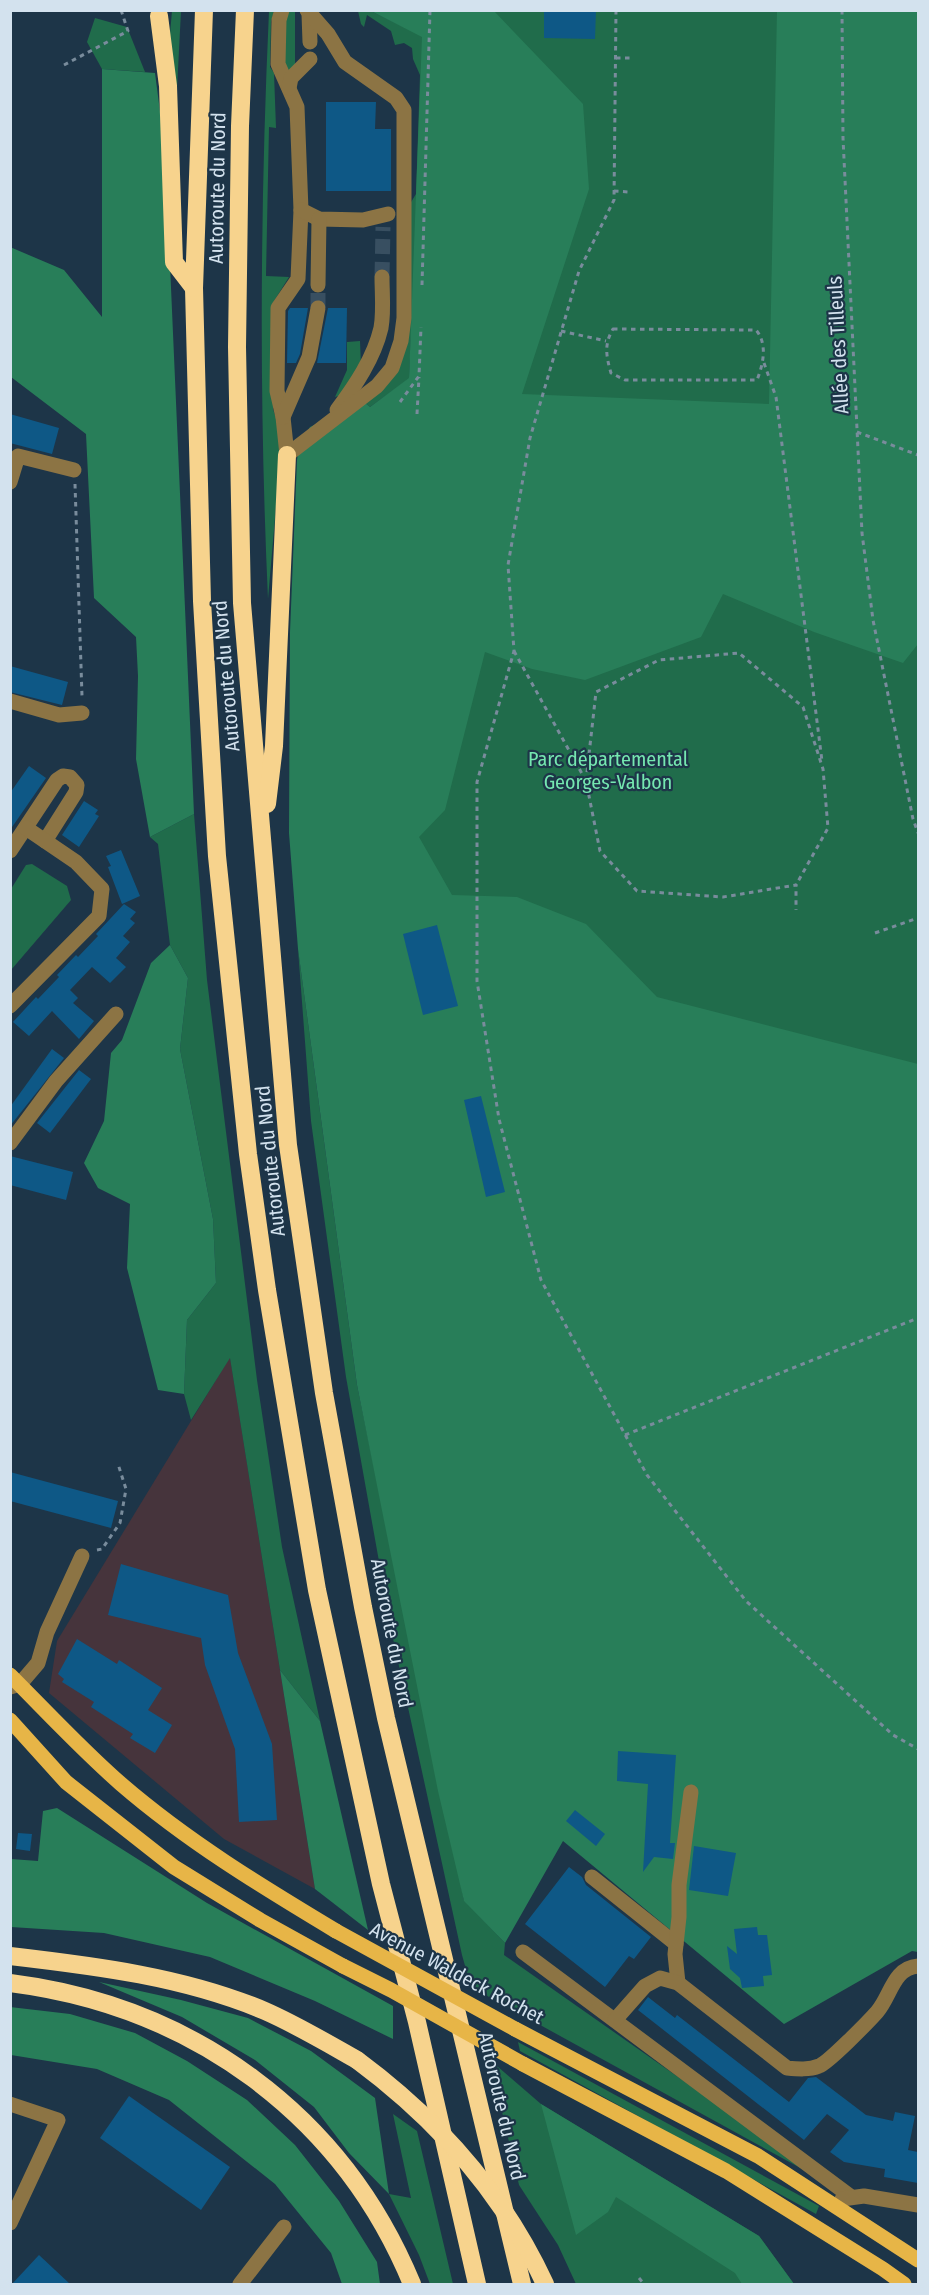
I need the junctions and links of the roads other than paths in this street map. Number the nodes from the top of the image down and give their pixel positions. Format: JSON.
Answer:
{"nodes":[{"id":1,"x":204,"y":10,"type":"edge"},
{"id":2,"x":245,"y":10,"type":"edge"},
{"id":3,"x":282,"y":10,"type":"edge"},
{"id":4,"x":159,"y":12,"type":"edge"},
{"id":5,"x":308,"y":12,"type":"edge"},
{"id":6,"x":310,"y":42,"type":"dead end"},
{"id":7,"x":310,"y":58,"type":"dead end"},
{"id":8,"x":289,"y":88,"type":"junction"},
{"id":9,"x":405,"y":185,"type":"junction"},
{"id":10,"x":301,"y":210,"type":"junction"},
{"id":11,"x":319,"y":219,"type":"junction"},
{"id":12,"x":382,"y":277,"type":"tunnel mouth"},
{"id":13,"x":318,"y":285,"type":"tunnel mouth"},
{"id":14,"x":194,"y":288,"type":"junction"},
{"id":15,"x":318,"y":308,"type":"tunnel mouth"},
{"id":16,"x":283,"y":417,"type":"junction"},
{"id":17,"x":322,"y":429,"type":"junction"},
{"id":18,"x":287,"y":455,"type":"junction"},
{"id":19,"x":74,"y":470,"type":"road end"},
{"id":20,"x":10,"y":482,"type":"edge"},
{"id":21,"x":10,"y":702,"type":"edge"},
{"id":22,"x":82,"y":713,"type":"road end"},
{"id":23,"x":26,"y":828,"type":"junction"},
{"id":24,"x":45,"y":841,"type":"junction"},
{"id":25,"x":263,"y":844,"type":"junction"},
{"id":26,"x":10,"y":851,"type":"edge"},
{"id":27,"x":10,"y":1006,"type":"edge"},
{"id":28,"x":116,"y":1014,"type":"dead end"},
{"id":29,"x":10,"y":1143,"type":"edge"},
{"id":30,"x":82,"y":1556,"type":"road end"},
{"id":31,"x":14,"y":1682,"type":"edge"},
{"id":32,"x":10,"y":1720,"type":"edge"},
{"id":33,"x":691,"y":1792,"type":"dead end"},
{"id":34,"x":592,"y":1877,"type":"dead end"},
{"id":35,"x":676,"y":1944,"type":"junction"},
{"id":36,"x":523,"y":1952,"type":"dead end"},
{"id":37,"x":10,"y":1956,"type":"edge"},
{"id":38,"x":918,"y":1966,"type":"edge"},
{"id":39,"x":10,"y":1983,"type":"edge"},
{"id":40,"x":678,"y":1983,"type":"junction"},
{"id":41,"x":615,"y":2020,"type":"junction"},
{"id":42,"x":10,"y":2104,"type":"edge"},
{"id":43,"x":850,"y":2196,"type":"junction"},
{"id":44,"x":830,"y":2202,"type":"junction"},
{"id":45,"x":918,"y":2205,"type":"edge"},
{"id":46,"x":10,"y":2223,"type":"edge"},
{"id":47,"x":284,"y":2227,"type":"dead end"},
{"id":48,"x":918,"y":2260,"type":"edge"},
{"id":49,"x":240,"y":2284,"type":"edge"},
{"id":50,"x":412,"y":2284,"type":"edge"},
{"id":51,"x":477,"y":2284,"type":"edge"},
{"id":52,"x":522,"y":2284,"type":"edge"},
{"id":53,"x":545,"y":2284,"type":"edge"},
{"id":54,"x":904,"y":2284,"type":"edge"}],
"edges":[{"from":1,"to":14,"type":"highway","name":"Autoroute du Nord"},
{"from":2,"to":25,"type":"highway","name":"Autoroute du Nord"},
{"from":3,"to":8,"type":"street"},
{"from":4,"to":14,"type":"highway"},
{"from":5,"to":6,"type":"street"},
{"from":5,"to":9,"type":"street"},
{"from":7,"to":8,"type":"street"},
{"from":8,"to":10,"type":"street"},
{"from":9,"to":11,"type":"street"},
{"from":9,"to":17,"type":"street"},
{"from":10,"to":11,"type":"street"},
{"from":10,"to":16,"type":"street"},
{"from":11,"to":13,"type":"street"},
{"from":12,"to":17,"type":"street"},
{"from":14,"to":51,"type":"highway","name":"Autoroute du Nord"},
{"from":15,"to":16,"type":"street"},
{"from":16,"to":18,"type":"street"},
{"from":17,"to":18,"type":"street"},
{"from":18,"to":25,"type":"highway"},
{"from":19,"to":20,"type":"street"},
{"from":21,"to":22,"type":"street"},
{"from":23,"to":24,"type":"street"},
{"from":23,"to":24,"type":"street"},
{"from":23,"to":26,"type":"street"},
{"from":24,"to":27,"type":"street"},
{"from":25,"to":52,"type":"highway","name":"Autoroute du Nord"},
{"from":28,"to":29,"type":"street"},
{"from":30,"to":31,"type":"street"},
{"from":31,"to":44,"type":"main road","name":"Avenue Waldeck Rochet","bridge":true},
{"from":32,"to":54,"type":"main road","bridge":true},
{"from":33,"to":35,"type":"street"},
{"from":34,"to":35,"type":"street"},
{"from":35,"to":40,"type":"street"},
{"from":36,"to":41,"type":"street"},
{"from":37,"to":53,"type":"highway","bridge":true},
{"from":38,"to":40,"type":"street"},
{"from":39,"to":50,"type":"highway"},
{"from":40,"to":41,"type":"street"},
{"from":41,"to":43,"type":"street"},
{"from":42,"to":46,"type":"street"},
{"from":43,"to":44,"type":"street"},
{"from":43,"to":45,"type":"street"},
{"from":44,"to":48,"type":"main road","name":"Avenue Waldeck Rochet"},
{"from":47,"to":49,"type":"street"}]}
